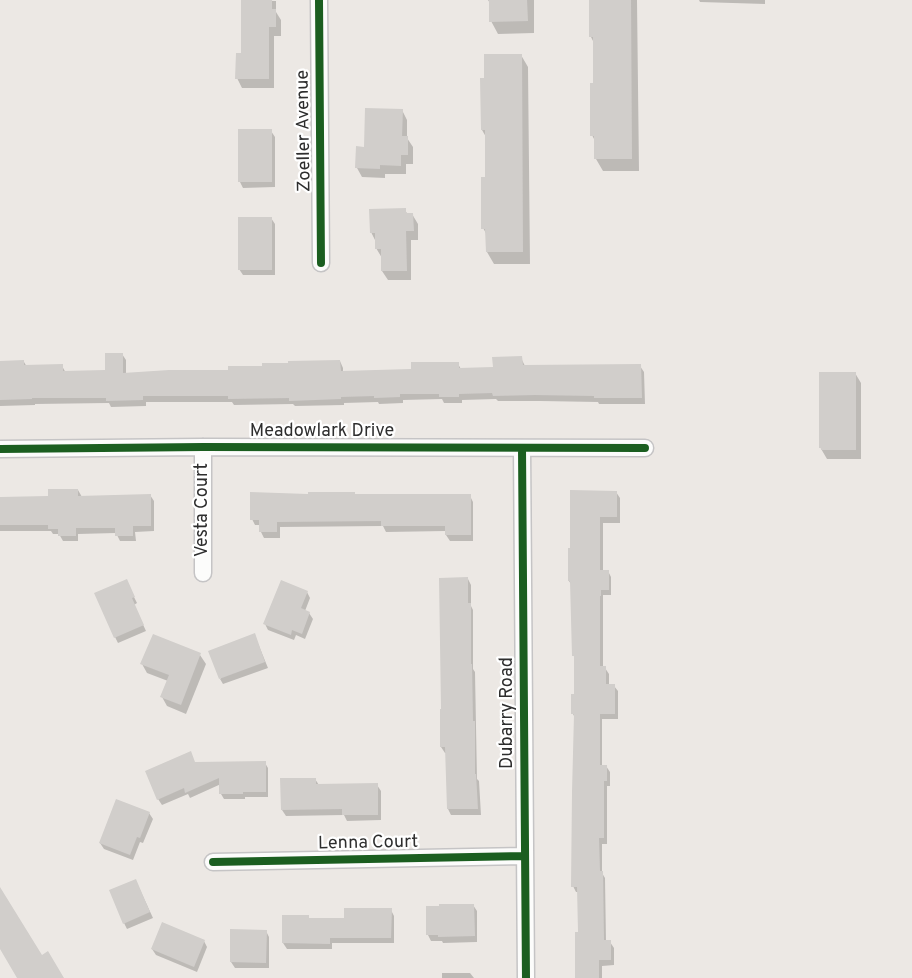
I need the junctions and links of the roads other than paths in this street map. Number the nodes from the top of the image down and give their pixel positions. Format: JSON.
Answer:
{"nodes":[{"id":1,"x":319,"y":0,"type":"edge"},
{"id":2,"x":321,"y":263,"type":"dead end"},
{"id":3,"x":202,"y":447,"type":"junction"},
{"id":4,"x":522,"y":448,"type":"junction"},
{"id":5,"x":645,"y":448,"type":"dead end"},
{"id":6,"x":0,"y":449,"type":"edge"},
{"id":7,"x":203,"y":573,"type":"dead end"},
{"id":8,"x":525,"y":856,"type":"junction"},
{"id":9,"x":213,"y":862,"type":"dead end"},
{"id":10,"x":526,"y":978,"type":"edge"}],
"edges":[{"from":1,"to":2,"type":"street","name":"Zoeller Avenue"},
{"from":3,"to":4,"type":"street","name":"Meadowlark Drive"},
{"from":3,"to":6,"type":"street","name":"Meadowlark Drive"},
{"from":3,"to":7,"type":"street","name":"Vesta Court"},
{"from":4,"to":5,"type":"street","name":"Meadowlark Drive"},
{"from":4,"to":8,"type":"street","name":"Dubarry Road"},
{"from":8,"to":9,"type":"street","name":"Lenna Court"},
{"from":8,"to":10,"type":"street","name":"Dubarry Road"}]}
